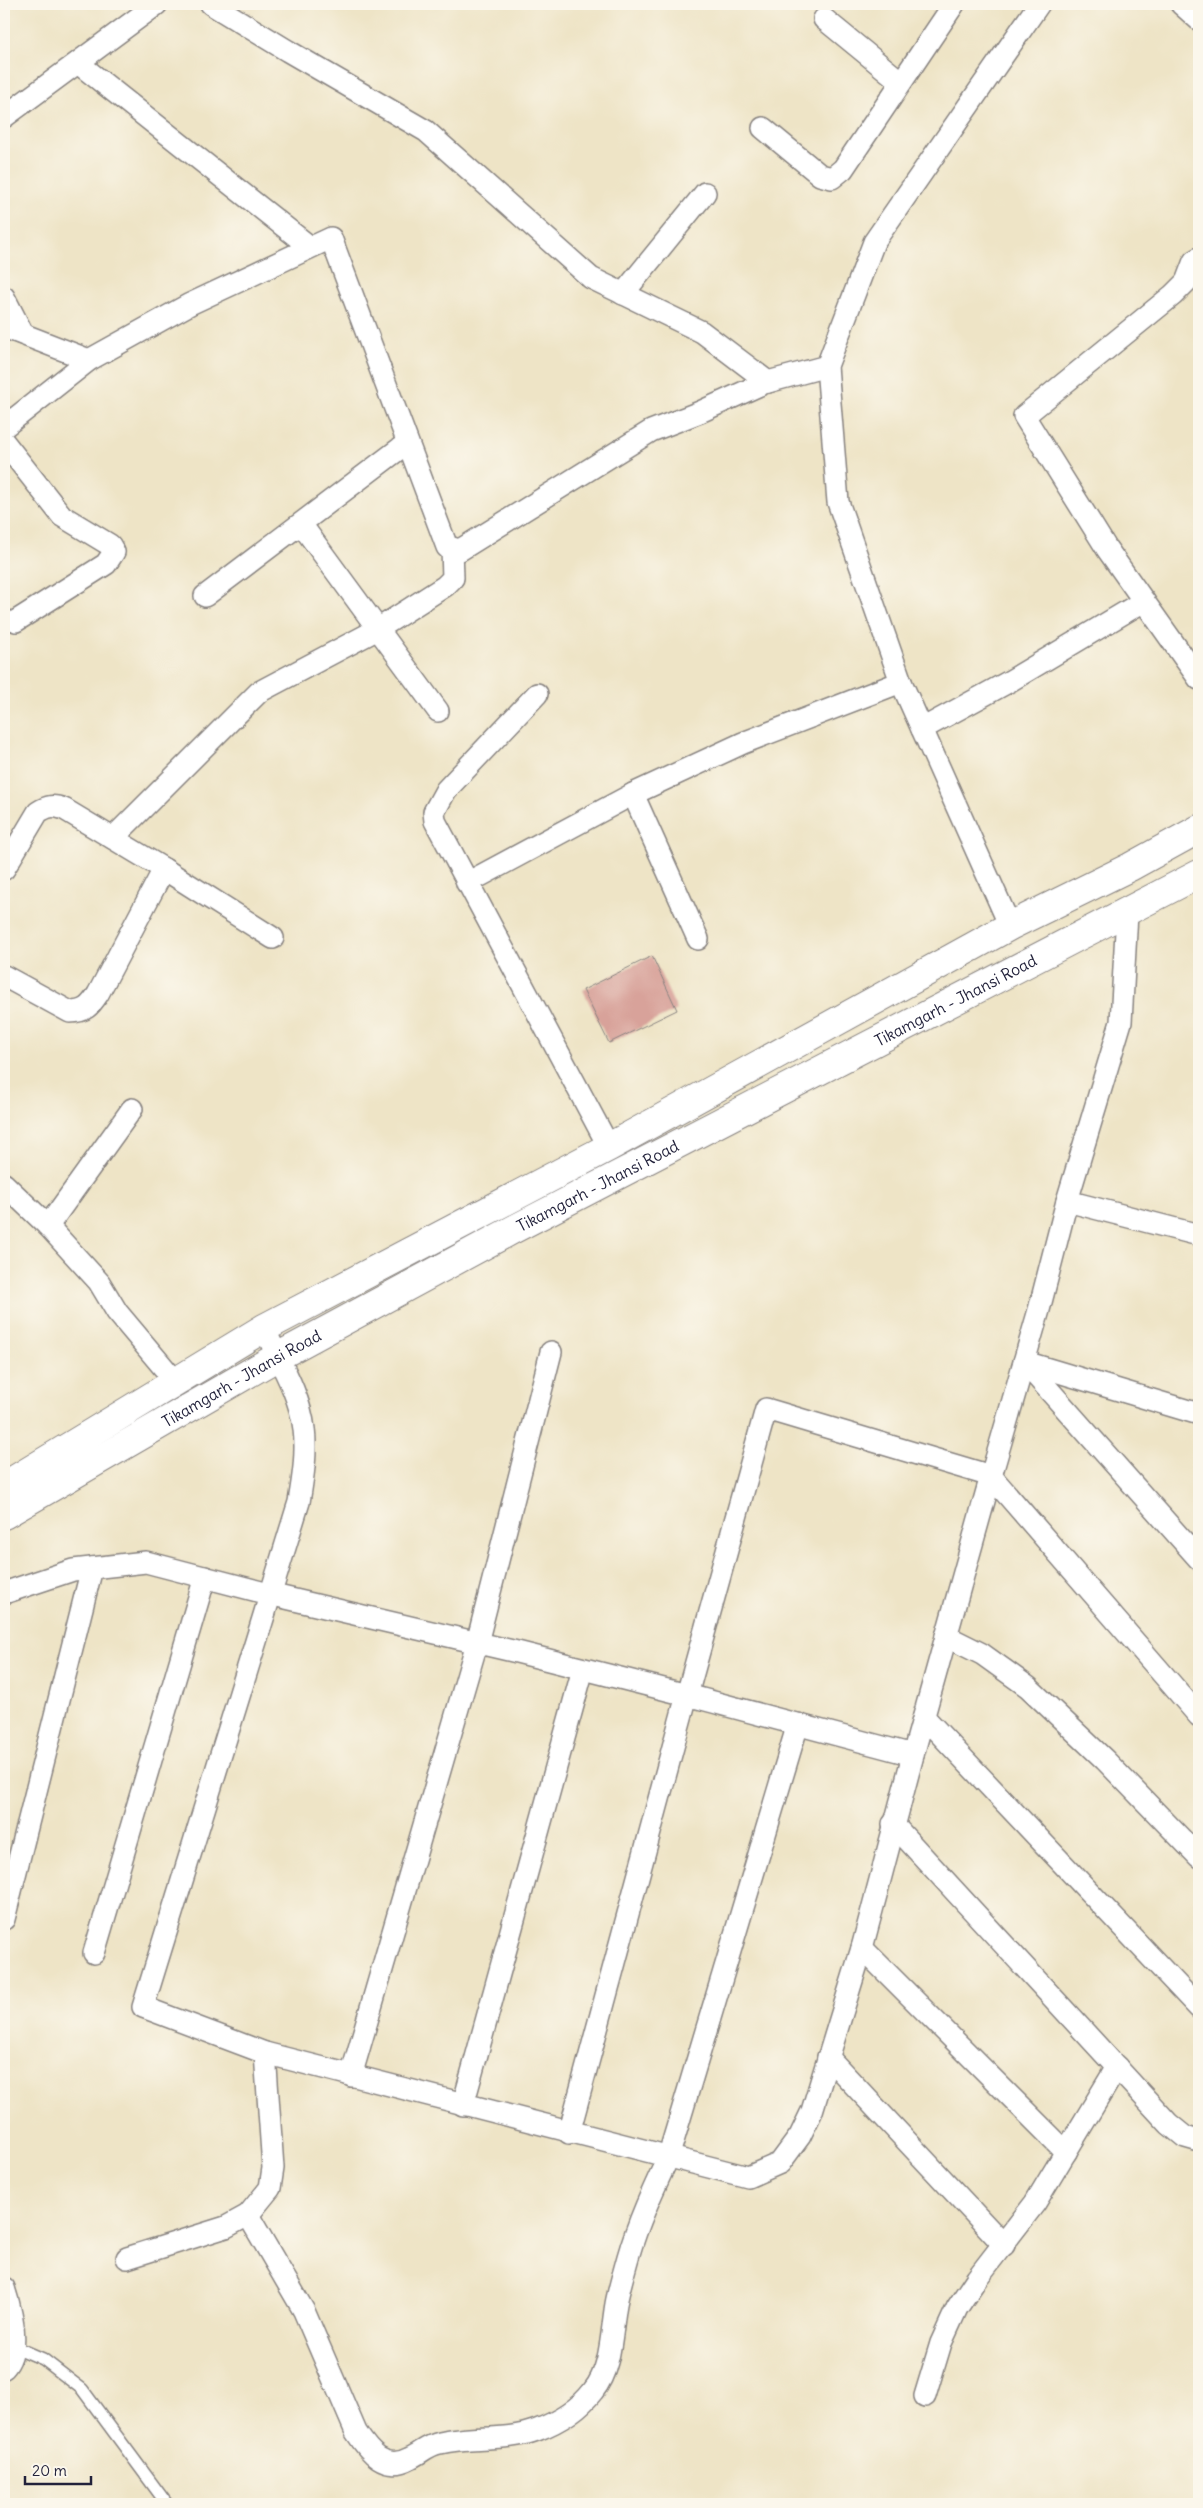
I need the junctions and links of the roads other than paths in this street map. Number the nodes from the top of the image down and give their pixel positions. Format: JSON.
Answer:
{"nodes":[{"id":1,"x":157,"y":4,"type":"edge"},
{"id":2,"x":211,"y":4,"type":"edge"},
{"id":3,"x":954,"y":4,"type":"edge"},
{"id":4,"x":1039,"y":4,"type":"edge"},
{"id":5,"x":1181,"y":4,"type":"edge"},
{"id":6,"x":824,"y":19,"type":"dead end"},
{"id":7,"x":1199,"y":20,"type":"edge"},
{"id":8,"x":78,"y":63,"type":"junction"},
{"id":9,"x":901,"y":82,"type":"junction"},
{"id":10,"x":4,"y":118,"type":"edge"},
{"id":11,"x":763,"y":128,"type":"dead end"},
{"id":12,"x":705,"y":193,"type":"dead end"},
{"id":13,"x":310,"y":247,"type":"junction"},
{"id":14,"x":1199,"y":258,"type":"edge"},
{"id":15,"x":623,"y":294,"type":"junction"},
{"id":16,"x":4,"y":297,"type":"edge"},
{"id":17,"x":13,"y":331,"type":"edge"},
{"id":18,"x":89,"y":360,"type":"junction"},
{"id":19,"x":827,"y":366,"type":"junction"},
{"id":20,"x":768,"y":382,"type":"junction"},
{"id":21,"x":4,"y":427,"type":"edge"},
{"id":22,"x":4,"y":442,"type":"edge"},
{"id":23,"x":408,"y":443,"type":"junction"},
{"id":24,"x":301,"y":524,"type":"junction"},
{"id":25,"x":452,"y":548,"type":"junction"},
{"id":26,"x":205,"y":596,"type":"dead end"},
{"id":27,"x":1144,"y":601,"type":"junction"},
{"id":28,"x":16,"y":621,"type":"dead end"},
{"id":29,"x":378,"y":629,"type":"junction"},
{"id":30,"x":1199,"y":679,"type":"edge"},
{"id":31,"x":902,"y":682,"type":"junction"},
{"id":32,"x":537,"y":694,"type":"dead end"},
{"id":33,"x":438,"y":712,"type":"dead end"},
{"id":34,"x":922,"y":729,"type":"junction"},
{"id":35,"x":633,"y":794,"type":"junction"},
{"id":36,"x":1199,"y":829,"type":"edge"},
{"id":37,"x":113,"y":838,"type":"junction"},
{"id":38,"x":164,"y":868,"type":"junction"},
{"id":39,"x":4,"y":869,"type":"edge"},
{"id":40,"x":1199,"y":874,"type":"edge"},
{"id":41,"x":467,"y":883,"type":"junction"},
{"id":42,"x":1127,"y":913,"type":"junction"},
{"id":43,"x":1010,"y":926,"type":"junction"},
{"id":44,"x":273,"y":938,"type":"dead end"},
{"id":45,"x":698,"y":939,"type":"dead end"},
{"id":46,"x":4,"y":976,"type":"edge"},
{"id":47,"x":914,"y":979,"type":"junction"},
{"id":48,"x":930,"y":1014,"type":"junction"},
{"id":49,"x":132,"y":1109,"type":"dead end"},
{"id":50,"x":609,"y":1148,"type":"junction"},
{"id":51,"x":4,"y":1184,"type":"edge"},
{"id":52,"x":1067,"y":1201,"type":"junction"},
{"id":53,"x":48,"y":1226,"type":"junction"},
{"id":54,"x":1199,"y":1236,"type":"edge"},
{"id":55,"x":264,"y":1328,"type":"junction"},
{"id":56,"x":551,"y":1352,"type":"dead end"},
{"id":57,"x":277,"y":1357,"type":"junction"},
{"id":58,"x":1024,"y":1362,"type":"junction"},
{"id":59,"x":175,"y":1381,"type":"junction"},
{"id":60,"x":1199,"y":1414,"type":"edge"},
{"id":61,"x":991,"y":1476,"type":"junction"},
{"id":62,"x":4,"y":1486,"type":"edge"},
{"id":63,"x":4,"y":1515,"type":"edge"},
{"id":64,"x":1199,"y":1559,"type":"edge"},
{"id":65,"x":92,"y":1568,"type":"junction"},
{"id":66,"x":205,"y":1578,"type":"junction"},
{"id":67,"x":4,"y":1593,"type":"edge"},
{"id":68,"x":269,"y":1594,"type":"junction"},
{"id":69,"x":946,"y":1636,"type":"junction"},
{"id":70,"x":478,"y":1643,"type":"junction"},
{"id":71,"x":583,"y":1669,"type":"junction"},
{"id":72,"x":687,"y":1695,"type":"junction"},
{"id":73,"x":1199,"y":1716,"type":"edge"},
{"id":74,"x":924,"y":1717,"type":"junction"},
{"id":75,"x":798,"y":1724,"type":"junction"},
{"id":76,"x":913,"y":1755,"type":"junction"},
{"id":77,"x":893,"y":1824,"type":"junction"},
{"id":78,"x":1199,"y":1858,"type":"edge"},
{"id":79,"x":4,"y":1919,"type":"edge"},
{"id":80,"x":862,"y":1948,"type":"junction"},
{"id":81,"x":94,"y":1954,"type":"dead end"},
{"id":82,"x":1199,"y":2008,"type":"edge"},
{"id":83,"x":265,"y":2053,"type":"junction"},
{"id":84,"x":828,"y":2057,"type":"junction"},
{"id":85,"x":1117,"y":2067,"type":"junction"},
{"id":86,"x":351,"y":2076,"type":"junction"},
{"id":87,"x":463,"y":2105,"type":"junction"},
{"id":88,"x":569,"y":2133,"type":"junction"},
{"id":89,"x":1199,"y":2141,"type":"edge"},
{"id":90,"x":1066,"y":2152,"type":"junction"},
{"id":91,"x":668,"y":2158,"type":"junction"},
{"id":92,"x":248,"y":2215,"type":"junction"},
{"id":93,"x":1004,"y":2245,"type":"junction"},
{"id":94,"x":127,"y":2258,"type":"dead end"},
{"id":95,"x":4,"y":2288,"type":"edge"},
{"id":96,"x":7,"y":2314,"type":"edge"},
{"id":97,"x":13,"y":2346,"type":"junction"},
{"id":98,"x":4,"y":2368,"type":"edge"},
{"id":99,"x":925,"y":2396,"type":"dead end"},
{"id":100,"x":167,"y":2504,"type":"edge"}],
"edges":[{"from":1,"to":8,"type":"street"},
{"from":2,"to":15,"type":"street"},
{"from":3,"to":9,"type":"street"},
{"from":4,"to":19,"type":"street"},
{"from":5,"to":7,"type":"street"},
{"from":6,"to":9,"type":"street"},
{"from":8,"to":10,"type":"street"},
{"from":8,"to":13,"type":"street"},
{"from":9,"to":11,"type":"street"},
{"from":12,"to":15,"type":"street"},
{"from":13,"to":18,"type":"street"},
{"from":13,"to":23,"type":"street"},
{"from":14,"to":27,"type":"street"},
{"from":15,"to":20,"type":"street"},
{"from":16,"to":17,"type":"street"},
{"from":17,"to":18,"type":"street"},
{"from":18,"to":21,"type":"street"},
{"from":19,"to":20,"type":"street"},
{"from":19,"to":31,"type":"street"},
{"from":20,"to":25,"type":"street"},
{"from":22,"to":28,"type":"street"},
{"from":23,"to":24,"type":"street"},
{"from":23,"to":25,"type":"street"},
{"from":24,"to":26,"type":"street"},
{"from":24,"to":29,"type":"street"},
{"from":25,"to":29,"type":"street"},
{"from":27,"to":30,"type":"street"},
{"from":27,"to":34,"type":"street"},
{"from":29,"to":33,"type":"street"},
{"from":29,"to":37,"type":"street"},
{"from":31,"to":34,"type":"street"},
{"from":31,"to":35,"type":"street"},
{"from":32,"to":41,"type":"street"},
{"from":34,"to":43,"type":"street"},
{"from":35,"to":41,"type":"street"},
{"from":35,"to":45,"type":"street"},
{"from":36,"to":43,"type":"street"},
{"from":37,"to":38,"type":"street"},
{"from":37,"to":39,"type":"street"},
{"from":38,"to":44,"type":"street"},
{"from":38,"to":46,"type":"street"},
{"from":40,"to":42,"type":"street","name":"Tikamgarh - Jhansi Road"},
{"from":41,"to":50,"type":"street"},
{"from":42,"to":48,"type":"street","name":"Tikamgarh - Jhansi Road"},
{"from":42,"to":52,"type":"street"},
{"from":43,"to":47,"type":"street"},
{"from":47,"to":48,"type":"street"},
{"from":47,"to":50,"type":"street"},
{"from":48,"to":57,"type":"street","name":"Tikamgarh - Jhansi Road"},
{"from":49,"to":53,"type":"street"},
{"from":50,"to":55,"type":"street"},
{"from":51,"to":53,"type":"street"},
{"from":52,"to":54,"type":"street"},
{"from":52,"to":58,"type":"street"},
{"from":53,"to":59,"type":"street"},
{"from":55,"to":57,"type":"street"},
{"from":55,"to":59,"type":"street"},
{"from":56,"to":70,"type":"street"},
{"from":57,"to":63,"type":"street","name":"Tikamgarh - Jhansi Road"},
{"from":57,"to":68,"type":"street"},
{"from":58,"to":60,"type":"street"},
{"from":58,"to":61,"type":"street"},
{"from":58,"to":64,"type":"street"},
{"from":59,"to":62,"type":"street"},
{"from":61,"to":69,"type":"street"},
{"from":61,"to":72,"type":"street"},
{"from":61,"to":73,"type":"street"},
{"from":65,"to":66,"type":"street"},
{"from":65,"to":67,"type":"street"},
{"from":65,"to":79,"type":"street"},
{"from":66,"to":68,"type":"street"},
{"from":66,"to":81,"type":"street"},
{"from":68,"to":70,"type":"street"},
{"from":68,"to":83,"type":"street"},
{"from":69,"to":74,"type":"street"},
{"from":69,"to":78,"type":"street"},
{"from":70,"to":71,"type":"street"},
{"from":70,"to":86,"type":"street"},
{"from":71,"to":72,"type":"street"},
{"from":71,"to":87,"type":"street"},
{"from":72,"to":75,"type":"street"},
{"from":72,"to":88,"type":"street"},
{"from":74,"to":76,"type":"street"},
{"from":74,"to":82,"type":"street"},
{"from":75,"to":76,"type":"street"},
{"from":75,"to":91,"type":"street"},
{"from":76,"to":77,"type":"street"},
{"from":77,"to":80,"type":"street"},
{"from":77,"to":85,"type":"street"},
{"from":80,"to":84,"type":"street"},
{"from":80,"to":90,"type":"street"},
{"from":83,"to":86,"type":"street"},
{"from":83,"to":92,"type":"street"},
{"from":84,"to":91,"type":"street"},
{"from":84,"to":93,"type":"street"},
{"from":85,"to":89,"type":"street"},
{"from":85,"to":90,"type":"street"},
{"from":86,"to":87,"type":"street"},
{"from":87,"to":88,"type":"street"},
{"from":88,"to":91,"type":"street"},
{"from":90,"to":93,"type":"street"},
{"from":91,"to":92,"type":"street"},
{"from":92,"to":94,"type":"street"},
{"from":93,"to":99,"type":"street"},
{"from":95,"to":96,"type":"street"},
{"from":96,"to":97,"type":"street"},
{"from":97,"to":98,"type":"street"},
{"from":97,"to":100,"type":"lane"}]}
